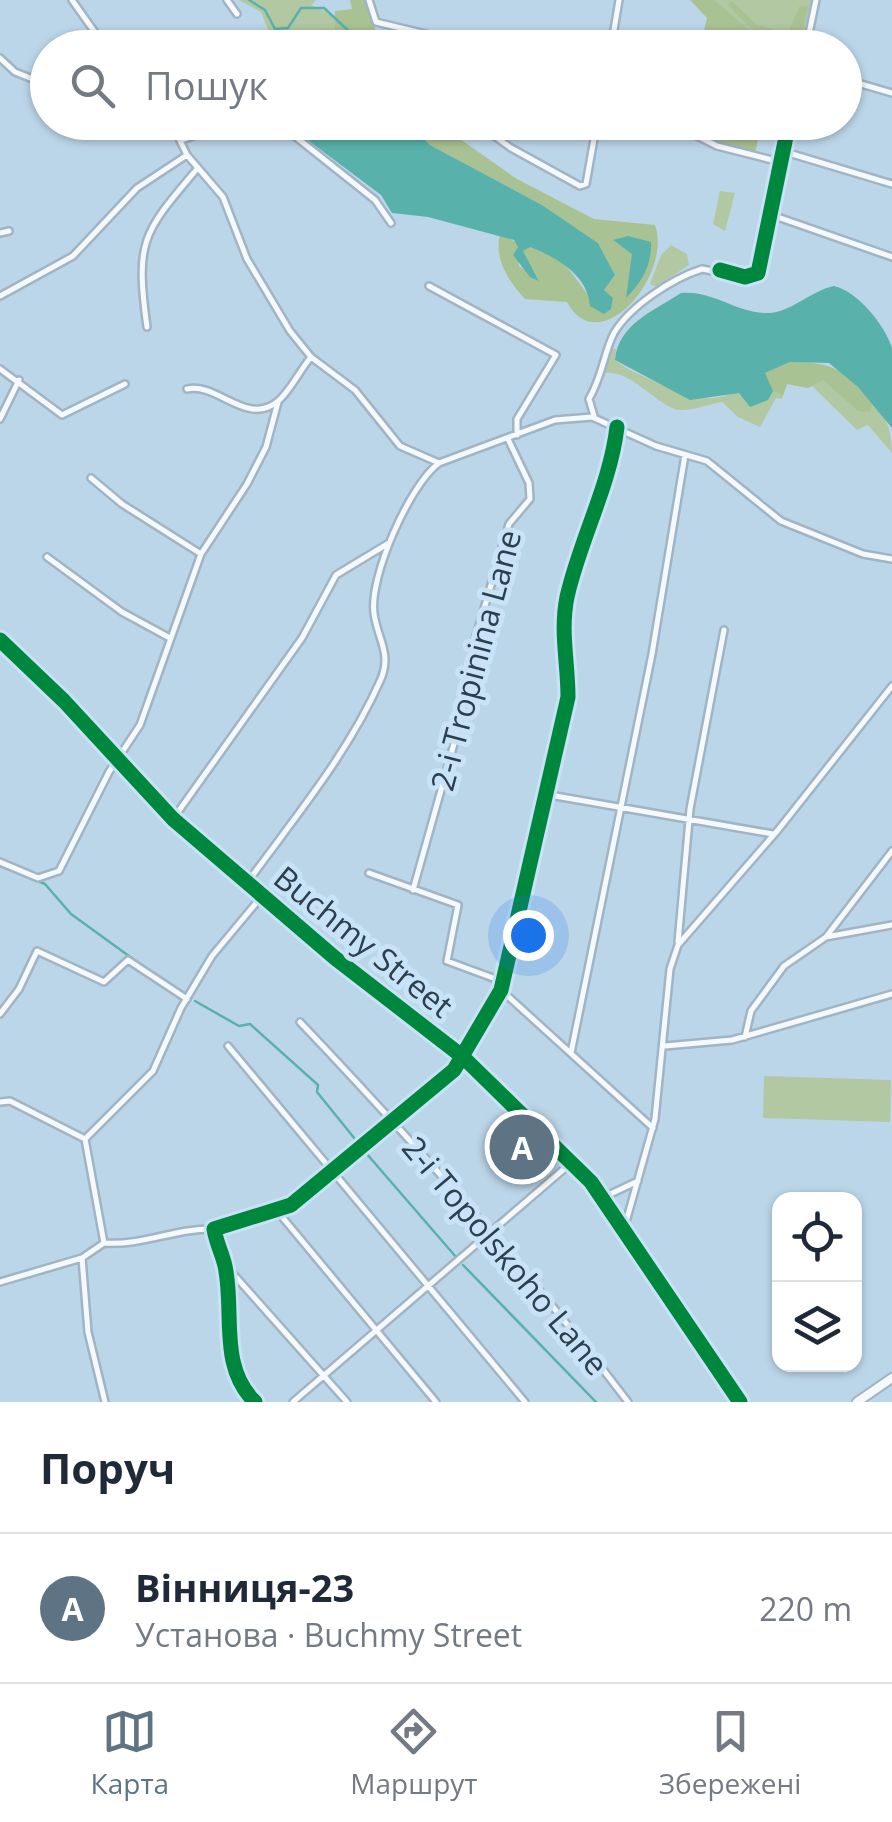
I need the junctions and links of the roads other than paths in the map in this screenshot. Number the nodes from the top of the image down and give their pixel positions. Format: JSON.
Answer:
{"nodes":[{"id":1,"x":72,"y":0,"type":"edge"},
{"id":2,"x":227,"y":0,"type":"edge"},
{"id":3,"x":369,"y":0,"type":"edge"},
{"id":4,"x":619,"y":0,"type":"edge"},
{"id":5,"x":816,"y":0,"type":"edge"},
{"id":6,"x":238,"y":14,"type":"dead end"},
{"id":7,"x":93,"y":30,"type":"edge"},
{"id":8,"x":407,"y":30,"type":"edge"},
{"id":9,"x":614,"y":30,"type":"edge"},
{"id":10,"x":810,"y":30,"type":"edge"},
{"id":11,"x":0,"y":58,"type":"edge"},
{"id":12,"x":30,"y":78,"type":"edge"},
{"id":13,"x":862,"y":84,"type":"edge"},
{"id":14,"x":892,"y":93,"type":"edge"},
{"id":15,"x":182,"y":140,"type":"edge"},
{"id":16,"x":299,"y":140,"type":"edge"},
{"id":17,"x":500,"y":140,"type":"edge"},
{"id":18,"x":594,"y":140,"type":"edge"},
{"id":19,"x":710,"y":140,"type":"edge"},
{"id":20,"x":785,"y":140,"type":"edge"},
{"id":21,"x":782,"y":152,"type":"junction"},
{"id":22,"x":187,"y":155,"type":"junction"},
{"id":23,"x":780,"y":162,"type":"junction"},
{"id":24,"x":198,"y":169,"type":"junction"},
{"id":25,"x":892,"y":184,"type":"edge"},
{"id":26,"x":769,"y":214,"type":"junction"},
{"id":27,"x":391,"y":222,"type":"dead end"},
{"id":28,"x":8,"y":231,"type":"dead end"},
{"id":29,"x":0,"y":234,"type":"edge"},
{"id":30,"x":892,"y":256,"type":"edge"},
{"id":31,"x":430,"y":286,"type":"dead end"},
{"id":32,"x":0,"y":296,"type":"edge"},
{"id":33,"x":148,"y":327,"type":"dead end"},
{"id":34,"x":311,"y":357,"type":"junction"},
{"id":35,"x":0,"y":369,"type":"edge"},
{"id":36,"x":18,"y":380,"type":"junction"},
{"id":37,"x":125,"y":384,"type":"dead end"},
{"id":38,"x":187,"y":389,"type":"dead end"},
{"id":39,"x":278,"y":402,"type":"junction"},
{"id":40,"x":0,"y":419,"type":"edge"},
{"id":41,"x":599,"y":421,"type":"junction"},
{"id":42,"x":618,"y":427,"type":"junction"},
{"id":43,"x":516,"y":435,"type":"junction"},
{"id":44,"x":508,"y":438,"type":"junction"},
{"id":45,"x":685,"y":455,"type":"junction"},
{"id":46,"x":439,"y":463,"type":"junction"},
{"id":47,"x":90,"y":478,"type":"dead end"},
{"id":48,"x":392,"y":542,"type":"junction"},
{"id":49,"x":200,"y":554,"type":"junction"},
{"id":50,"x":47,"y":557,"type":"dead end"},
{"id":51,"x":892,"y":559,"type":"edge"},
{"id":52,"x":724,"y":630,"type":"dead end"},
{"id":53,"x":168,"y":637,"type":"junction"},
{"id":54,"x":0,"y":640,"type":"edge"},
{"id":55,"x":892,"y":686,"type":"edge"},
{"id":56,"x":118,"y":760,"type":"junction"},
{"id":57,"x":544,"y":794,"type":"junction"},
{"id":58,"x":620,"y":807,"type":"junction"},
{"id":59,"x":691,"y":818,"type":"junction"},
{"id":60,"x":173,"y":819,"type":"junction"},
{"id":61,"x":775,"y":834,"type":"junction"},
{"id":62,"x":892,"y":851,"type":"edge"},
{"id":63,"x":0,"y":862,"type":"edge"},
{"id":64,"x":368,"y":873,"type":"dead end"},
{"id":65,"x":247,"y":883,"type":"junction"},
{"id":66,"x":413,"y":890,"type":"junction"},
{"id":67,"x":262,"y":896,"type":"junction"},
{"id":68,"x":892,"y":925,"type":"edge"},
{"id":69,"x":826,"y":937,"type":"junction"},
{"id":70,"x":678,"y":945,"type":"junction"},
{"id":71,"x":504,"y":982,"type":"junction"},
{"id":72,"x":502,"y":990,"type":"junction"},
{"id":73,"x":892,"y":994,"type":"edge"},
{"id":74,"x":186,"y":999,"type":"junction"},
{"id":75,"x":0,"y":1014,"type":"edge"},
{"id":76,"x":300,"y":1022,"type":"dead end"},
{"id":77,"x":745,"y":1037,"type":"junction"},
{"id":78,"x":228,"y":1046,"type":"dead end"},
{"id":79,"x":665,"y":1046,"type":"junction"},
{"id":80,"x":570,"y":1053,"type":"junction"},
{"id":81,"x":462,"y":1057,"type":"junction"},
{"id":82,"x":0,"y":1102,"type":"edge"},
{"id":83,"x":395,"y":1121,"type":"junction"},
{"id":84,"x":653,"y":1128,"type":"junction"},
{"id":85,"x":85,"y":1140,"type":"junction"},
{"id":86,"x":571,"y":1163,"type":"junction"},
{"id":87,"x":333,"y":1174,"type":"junction"},
{"id":88,"x":638,"y":1181,"type":"junction"},
{"id":89,"x":602,"y":1198,"type":"junction"},
{"id":90,"x":278,"y":1212,"type":"junction"},
{"id":91,"x":214,"y":1228,"type":"junction"},
{"id":92,"x":489,"y":1234,"type":"junction"},
{"id":93,"x":622,"y":1234,"type":"junction"},
{"id":94,"x":104,"y":1243,"type":"junction"},
{"id":95,"x":82,"y":1258,"type":"junction"},
{"id":96,"x":225,"y":1265,"type":"junction"},
{"id":97,"x":0,"y":1282,"type":"edge"},
{"id":98,"x":429,"y":1288,"type":"junction"},
{"id":99,"x":378,"y":1332,"type":"junction"},
{"id":100,"x":324,"y":1375,"type":"junction"},
{"id":101,"x":892,"y":1378,"type":"edge"},
{"id":102,"x":104,"y":1402,"type":"edge"},
{"id":103,"x":255,"y":1402,"type":"edge"},
{"id":104,"x":293,"y":1402,"type":"edge"},
{"id":105,"x":347,"y":1402,"type":"edge"},
{"id":106,"x":436,"y":1402,"type":"edge"},
{"id":107,"x":525,"y":1402,"type":"edge"},
{"id":108,"x":628,"y":1402,"type":"edge"},
{"id":109,"x":740,"y":1402,"type":"edge"},
{"id":110,"x":857,"y":1402,"type":"edge"}],
"edges":[{"from":1,"to":7,"type":"street"},
{"from":2,"to":6,"type":"street"},
{"from":3,"to":8,"type":"street"},
{"from":4,"to":9,"type":"street"},
{"from":5,"to":10,"type":"street"},
{"from":11,"to":12,"type":"street"},
{"from":13,"to":14,"type":"street"},
{"from":15,"to":22,"type":"street"},
{"from":16,"to":27,"type":"street"},
{"from":17,"to":18,"type":"street"},
{"from":19,"to":23,"type":"street"},
{"from":20,"to":21,"type":"street"},
{"from":21,"to":23,"type":"street"},
{"from":21,"to":25,"type":"street"},
{"from":22,"to":24,"type":"street"},
{"from":22,"to":32,"type":"street"},
{"from":23,"to":26,"type":"street"},
{"from":24,"to":33,"type":"street"},
{"from":24,"to":34,"type":"street"},
{"from":26,"to":30,"type":"street"},
{"from":26,"to":41,"type":"street"},
{"from":28,"to":29,"type":"street"},
{"from":31,"to":43,"type":"street"},
{"from":34,"to":39,"type":"street"},
{"from":34,"to":46,"type":"street"},
{"from":35,"to":36,"type":"street"},
{"from":36,"to":37,"type":"street"},
{"from":36,"to":40,"type":"street"},
{"from":38,"to":39,"type":"street"},
{"from":39,"to":49,"type":"street"},
{"from":41,"to":42,"type":"street"},
{"from":41,"to":43,"type":"street"},
{"from":42,"to":45,"type":"street"},
{"from":42,"to":57,"type":"street"},
{"from":43,"to":44,"type":"street"},
{"from":44,"to":46,"type":"street"},
{"from":44,"to":66,"type":"street","name":"2-i Tropinina Lane"},
{"from":45,"to":51,"type":"street"},
{"from":45,"to":58,"type":"street"},
{"from":46,"to":48,"type":"street"},
{"from":47,"to":49,"type":"street"},
{"from":48,"to":60,"type":"street"},
{"from":48,"to":65,"type":"street"},
{"from":49,"to":53,"type":"street"},
{"from":50,"to":53,"type":"street"},
{"from":52,"to":59,"type":"street"},
{"from":53,"to":56,"type":"street"},
{"from":54,"to":56,"type":"street","name":"Buchmy Street"},
{"from":55,"to":61,"type":"street"},
{"from":56,"to":60,"type":"street","name":"Buchmy Street"},
{"from":56,"to":63,"type":"street"},
{"from":57,"to":58,"type":"street"},
{"from":57,"to":71,"type":"street"},
{"from":58,"to":59,"type":"street"},
{"from":58,"to":80,"type":"street"},
{"from":59,"to":61,"type":"street"},
{"from":59,"to":70,"type":"street"},
{"from":60,"to":65,"type":"street","name":"Buchmy Street"},
{"from":61,"to":70,"type":"street"},
{"from":62,"to":69,"type":"street"},
{"from":64,"to":66,"type":"street"},
{"from":65,"to":67,"type":"street","name":"Buchmy Street"},
{"from":66,"to":71,"type":"street"},
{"from":67,"to":74,"type":"street"},
{"from":67,"to":81,"type":"street","name":"Buchmy Street"},
{"from":68,"to":69,"type":"street"},
{"from":69,"to":77,"type":"street"},
{"from":70,"to":79,"type":"street"},
{"from":71,"to":72,"type":"street"},
{"from":72,"to":80,"type":"street"},
{"from":72,"to":81,"type":"street"},
{"from":73,"to":77,"type":"street"},
{"from":74,"to":75,"type":"street"},
{"from":74,"to":85,"type":"street"},
{"from":76,"to":83,"type":"street","name":"2-i Topolskoho Lane"},
{"from":77,"to":79,"type":"street"},
{"from":78,"to":87,"type":"street"},
{"from":79,"to":84,"type":"street"},
{"from":80,"to":84,"type":"street"},
{"from":81,"to":83,"type":"street"},
{"from":81,"to":86,"type":"street","name":"Buchmy Street"},
{"from":82,"to":85,"type":"street"},
{"from":83,"to":87,"type":"street"},
{"from":83,"to":92,"type":"street","name":"2-i Topolskoho Lane"},
{"from":84,"to":88,"type":"street"},
{"from":85,"to":94,"type":"street"},
{"from":86,"to":89,"type":"street","name":"Buchmy Street"},
{"from":86,"to":92,"type":"street"},
{"from":87,"to":90,"type":"street"},
{"from":87,"to":98,"type":"street"},
{"from":88,"to":89,"type":"street"},
{"from":88,"to":93,"type":"street"},
{"from":89,"to":93,"type":"street","name":"Buchmy Street"},
{"from":90,"to":91,"type":"street"},
{"from":90,"to":99,"type":"street"},
{"from":91,"to":94,"type":"street"},
{"from":91,"to":96,"type":"street"},
{"from":92,"to":98,"type":"street"},
{"from":92,"to":108,"type":"street","name":"2-i Topolskoho Lane"},
{"from":93,"to":109,"type":"street","name":"Buchmy Street"},
{"from":94,"to":95,"type":"street"},
{"from":95,"to":97,"type":"street"},
{"from":95,"to":102,"type":"street"},
{"from":96,"to":100,"type":"street"},
{"from":96,"to":103,"type":"street"},
{"from":98,"to":99,"type":"street"},
{"from":98,"to":107,"type":"street"},
{"from":99,"to":100,"type":"street"},
{"from":99,"to":106,"type":"street"},
{"from":100,"to":104,"type":"street"},
{"from":100,"to":105,"type":"street"},
{"from":101,"to":110,"type":"street"}]}
